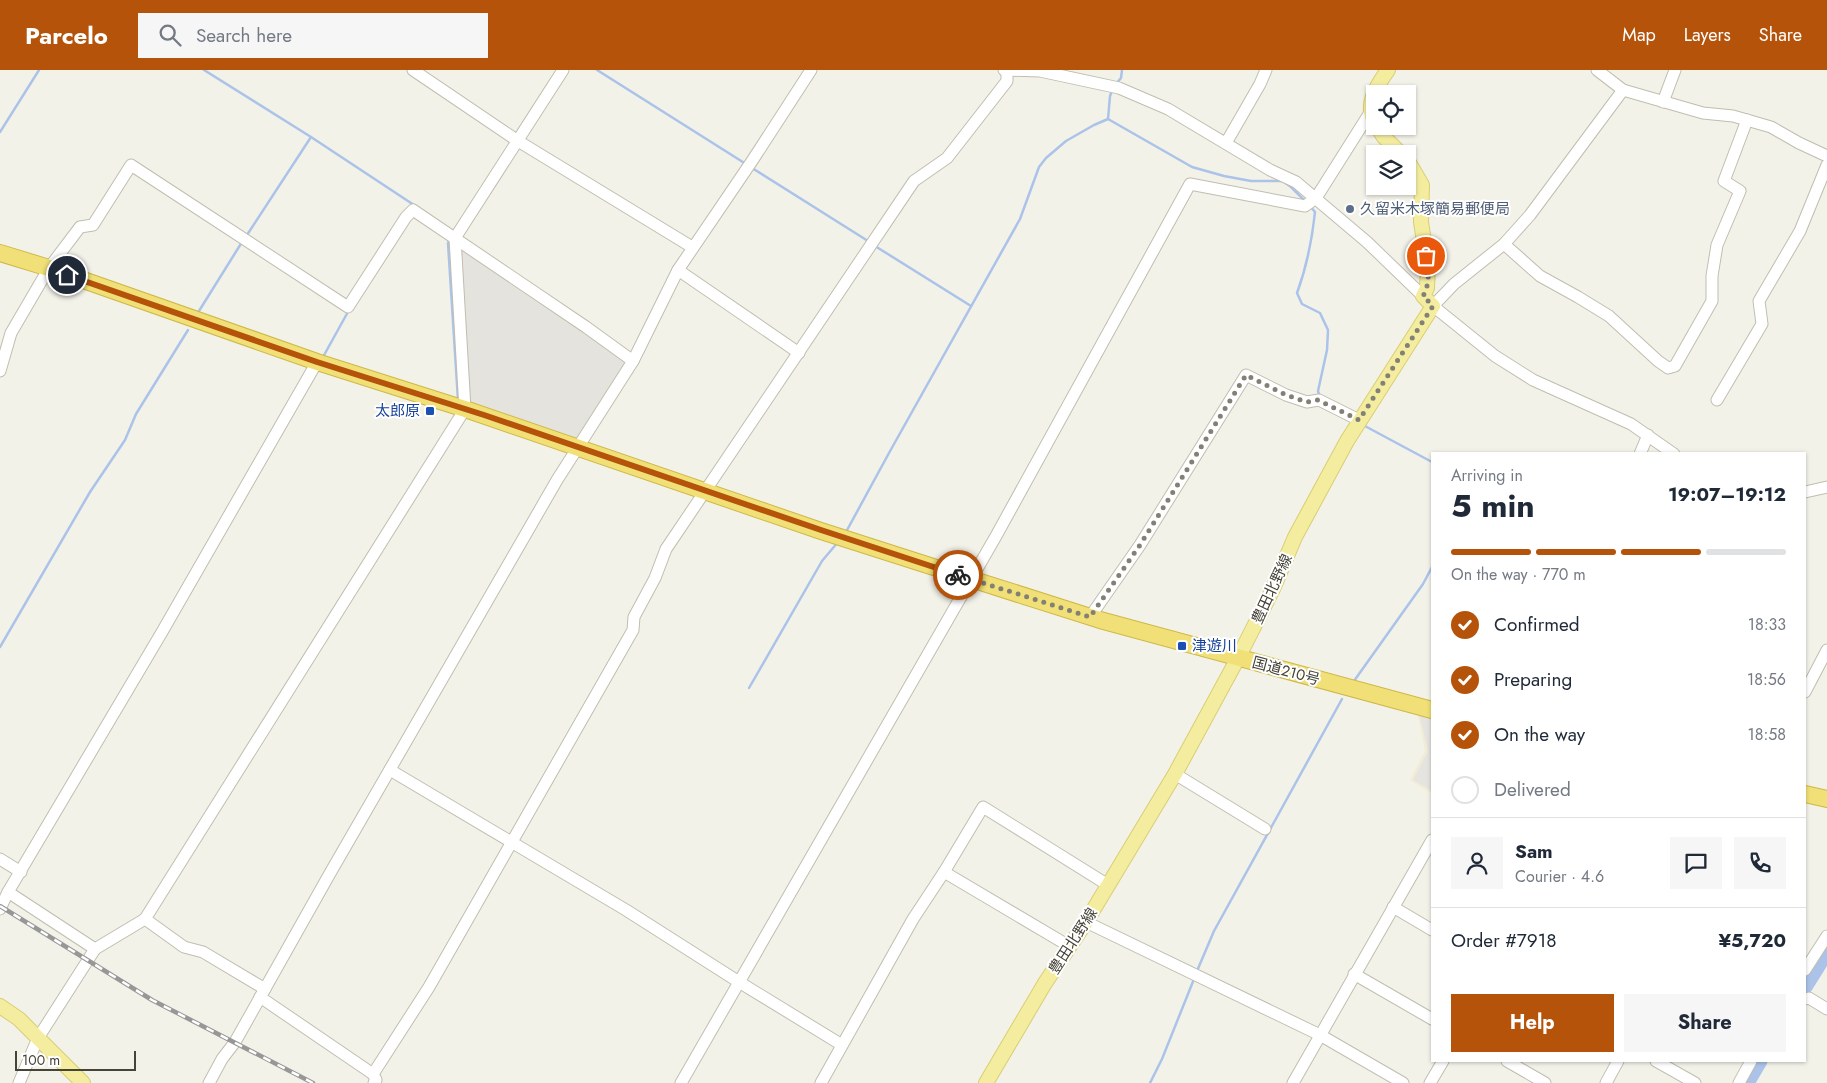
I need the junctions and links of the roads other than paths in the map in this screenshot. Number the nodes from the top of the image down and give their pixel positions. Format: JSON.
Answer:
{"nodes":[{"id":1,"x":413,"y":70,"type":"edge"},
{"id":2,"x":563,"y":70,"type":"edge"},
{"id":3,"x":811,"y":70,"type":"edge"},
{"id":4,"x":1006,"y":70,"type":"edge"},
{"id":5,"x":1266,"y":70,"type":"edge"},
{"id":6,"x":1388,"y":70,"type":"edge"},
{"id":7,"x":1597,"y":70,"type":"edge"},
{"id":8,"x":1675,"y":70,"type":"edge"},
{"id":9,"x":1379,"y":85,"type":"edge"},
{"id":10,"x":1623,"y":90,"type":"junction"},
{"id":11,"x":1663,"y":102,"type":"junction"},
{"id":12,"x":1746,"y":120,"type":"junction"},
{"id":13,"x":1366,"y":131,"type":"edge"},
{"id":14,"x":1382,"y":135,"type":"edge"},
{"id":15,"x":518,"y":141,"type":"junction"},
{"id":16,"x":1226,"y":143,"type":"junction"},
{"id":17,"x":1392,"y":145,"type":"edge"},
{"id":18,"x":1827,"y":156,"type":"edge"},
{"id":19,"x":1827,"y":165,"type":"edge"},
{"id":20,"x":1416,"y":174,"type":"edge"},
{"id":21,"x":1316,"y":198,"type":"junction"},
{"id":22,"x":455,"y":238,"type":"junction"},
{"id":23,"x":1504,"y":244,"type":"junction"},
{"id":24,"x":692,"y":248,"type":"junction"},
{"id":25,"x":0,"y":253,"type":"edge"},
{"id":26,"x":49,"y":268,"type":"junction"},
{"id":27,"x":678,"y":270,"type":"junction"},
{"id":28,"x":1428,"y":301,"type":"junction"},
{"id":29,"x":799,"y":353,"type":"junction"},
{"id":30,"x":633,"y":361,"type":"junction"},
{"id":31,"x":317,"y":362,"type":"junction"},
{"id":32,"x":0,"y":371,"type":"edge"},
{"id":33,"x":1717,"y":400,"type":"dead end"},
{"id":34,"x":465,"y":409,"type":"junction"},
{"id":35,"x":1359,"y":420,"type":"junction"},
{"id":36,"x":1648,"y":434,"type":"junction"},
{"id":37,"x":577,"y":446,"type":"junction"},
{"id":38,"x":1641,"y":452,"type":"edge"},
{"id":39,"x":1671,"y":452,"type":"edge"},
{"id":40,"x":1827,"y":487,"type":"edge"},
{"id":41,"x":706,"y":490,"type":"junction"},
{"id":42,"x":1806,"y":492,"type":"edge"},
{"id":43,"x":971,"y":580,"type":"junction"},
{"id":44,"x":1090,"y":617,"type":"junction"},
{"id":45,"x":1827,"y":650,"type":"edge"},
{"id":46,"x":1238,"y":658,"type":"junction"},
{"id":47,"x":1806,"y":690,"type":"edge"},
{"id":48,"x":1431,"y":710,"type":"edge"},
{"id":49,"x":390,"y":770,"type":"junction"},
{"id":50,"x":1175,"y":774,"type":"junction"},
{"id":51,"x":1806,"y":794,"type":"edge"},
{"id":52,"x":1827,"y":799,"type":"edge"},
{"id":53,"x":1265,"y":829,"type":"dead end"},
{"id":54,"x":512,"y":842,"type":"junction"},
{"id":55,"x":1431,"y":846,"type":"edge"},
{"id":56,"x":0,"y":859,"type":"edge"},
{"id":57,"x":21,"y":872,"type":"junction"},
{"id":58,"x":944,"y":872,"type":"junction"},
{"id":59,"x":1108,"y":884,"type":"junction"},
{"id":60,"x":8,"y":892,"type":"junction"},
{"id":61,"x":1392,"y":907,"type":"junction"},
{"id":62,"x":0,"y":909,"type":"edge"},
{"id":63,"x":145,"y":919,"type":"junction"},
{"id":64,"x":1086,"y":922,"type":"junction"},
{"id":65,"x":1431,"y":929,"type":"edge"},
{"id":66,"x":1827,"y":936,"type":"edge"},
{"id":67,"x":1069,"y":946,"type":"junction"},
{"id":68,"x":95,"y":949,"type":"junction"},
{"id":69,"x":1806,"y":968,"type":"edge"},
{"id":70,"x":1354,"y":974,"type":"junction"},
{"id":71,"x":739,"y":982,"type":"junction"},
{"id":72,"x":263,"y":993,"type":"junction"},
{"id":73,"x":1806,"y":999,"type":"edge"},
{"id":74,"x":0,"y":1006,"type":"edge"},
{"id":75,"x":1827,"y":1009,"type":"edge"},
{"id":76,"x":1431,"y":1018,"type":"edge"},
{"id":77,"x":1320,"y":1035,"type":"junction"},
{"id":78,"x":38,"y":1038,"type":"junction"},
{"id":79,"x":842,"y":1045,"type":"junction"},
{"id":80,"x":1442,"y":1062,"type":"edge"},
{"id":81,"x":1509,"y":1062,"type":"edge"},
{"id":82,"x":1617,"y":1062,"type":"edge"},
{"id":83,"x":1658,"y":1062,"type":"edge"},
{"id":84,"x":1750,"y":1062,"type":"edge"},
{"id":85,"x":373,"y":1078,"type":"edge"},
{"id":86,"x":19,"y":1083,"type":"edge"},
{"id":87,"x":83,"y":1083,"type":"edge"},
{"id":88,"x":209,"y":1083,"type":"edge"},
{"id":89,"x":681,"y":1083,"type":"edge"},
{"id":90,"x":821,"y":1083,"type":"edge"},
{"id":91,"x":986,"y":1083,"type":"edge"},
{"id":92,"x":1292,"y":1083,"type":"edge"},
{"id":93,"x":1403,"y":1083,"type":"edge"},
{"id":94,"x":1430,"y":1083,"type":"edge"},
{"id":95,"x":1546,"y":1083,"type":"edge"},
{"id":96,"x":1606,"y":1083,"type":"edge"},
{"id":97,"x":1696,"y":1083,"type":"edge"},
{"id":98,"x":1739,"y":1083,"type":"edge"}],
"edges":[{"from":1,"to":15,"type":"street"},
{"from":2,"to":15,"type":"street"},
{"from":3,"to":24,"type":"street"},
{"from":4,"to":16,"type":"street"},
{"from":4,"to":29,"type":"street"},
{"from":5,"to":16,"type":"street"},
{"from":6,"to":9,"type":"main road"},
{"from":7,"to":10,"type":"street"},
{"from":8,"to":11,"type":"street"},
{"from":10,"to":11,"type":"street"},
{"from":10,"to":23,"type":"street"},
{"from":11,"to":12,"type":"street"},
{"from":12,"to":18,"type":"street"},
{"from":12,"to":23,"type":"street"},
{"from":13,"to":21,"type":"street"},
{"from":14,"to":17,"type":"main road"},
{"from":15,"to":22,"type":"street"},
{"from":15,"to":24,"type":"street"},
{"from":16,"to":21,"type":"street"},
{"from":19,"to":33,"type":"street"},
{"from":20,"to":28,"type":"main road","name":"豊田北野線"},
{"from":21,"to":28,"type":"street"},
{"from":21,"to":43,"type":"street"},
{"from":22,"to":26,"type":"street"},
{"from":22,"to":30,"type":"street"},
{"from":22,"to":34,"type":"street"},
{"from":23,"to":28,"type":"street"},
{"from":24,"to":27,"type":"street"},
{"from":25,"to":26,"type":"highway","name":"国道210号"},
{"from":26,"to":31,"type":"highway","name":"国道210号"},
{"from":26,"to":32,"type":"street"},
{"from":27,"to":29,"type":"street"},
{"from":27,"to":30,"type":"street"},
{"from":28,"to":35,"type":"main road","name":"豊田北野線"},
{"from":28,"to":36,"type":"street"},
{"from":29,"to":41,"type":"street"},
{"from":30,"to":37,"type":"street"},
{"from":31,"to":34,"type":"highway","name":"国道210号"},
{"from":31,"to":57,"type":"street"},
{"from":34,"to":37,"type":"highway","name":"国道210号"},
{"from":34,"to":63,"type":"street"},
{"from":35,"to":44,"type":"street"},
{"from":35,"to":46,"type":"main road","name":"豊田北野線"},
{"from":36,"to":38,"type":"street"},
{"from":36,"to":39,"type":"street"},
{"from":37,"to":41,"type":"highway","name":"国道210号"},
{"from":37,"to":49,"type":"street"},
{"from":40,"to":42,"type":"street"},
{"from":41,"to":43,"type":"highway","name":"国道210号"},
{"from":41,"to":54,"type":"street"},
{"from":43,"to":44,"type":"highway","name":"国道210号"},
{"from":43,"to":71,"type":"street"},
{"from":44,"to":46,"type":"highway","name":"国道210号"},
{"from":45,"to":47,"type":"street"},
{"from":46,"to":48,"type":"highway","name":"国道210号"},
{"from":46,"to":50,"type":"main road","name":"豊田北野線"},
{"from":49,"to":54,"type":"street"},
{"from":49,"to":72,"type":"street"},
{"from":50,"to":53,"type":"street"},
{"from":50,"to":59,"type":"main road","name":"豊田北野線"},
{"from":51,"to":52,"type":"highway"},
{"from":54,"to":71,"type":"street"},
{"from":54,"to":85,"type":"street"},
{"from":55,"to":61,"type":"street"},
{"from":56,"to":57,"type":"street"},
{"from":57,"to":60,"type":"street"},
{"from":58,"to":59,"type":"street"},
{"from":58,"to":67,"type":"street"},
{"from":58,"to":79,"type":"street"},
{"from":59,"to":64,"type":"main road","name":"豊田北野線"},
{"from":60,"to":62,"type":"street"},
{"from":60,"to":68,"type":"street"},
{"from":61,"to":65,"type":"street"},
{"from":61,"to":70,"type":"street"},
{"from":63,"to":68,"type":"street"},
{"from":63,"to":72,"type":"street"},
{"from":64,"to":67,"type":"main road","name":"豊田北野線"},
{"from":64,"to":77,"type":"street"},
{"from":66,"to":69,"type":"street"},
{"from":67,"to":91,"type":"main road","name":"豊田北野線"},
{"from":68,"to":78,"type":"street"},
{"from":70,"to":76,"type":"street"},
{"from":70,"to":77,"type":"street"},
{"from":71,"to":79,"type":"street"},
{"from":71,"to":89,"type":"street"},
{"from":72,"to":85,"type":"street"},
{"from":72,"to":88,"type":"street"},
{"from":73,"to":75,"type":"street"},
{"from":74,"to":78,"type":"main road"},
{"from":77,"to":92,"type":"street"},
{"from":77,"to":93,"type":"street"},
{"from":78,"to":86,"type":"street"},
{"from":78,"to":87,"type":"main road"},
{"from":79,"to":90,"type":"street"},
{"from":80,"to":94,"type":"street"},
{"from":81,"to":95,"type":"street"},
{"from":82,"to":96,"type":"street"},
{"from":83,"to":97,"type":"street"},
{"from":84,"to":98,"type":"street"}]}
